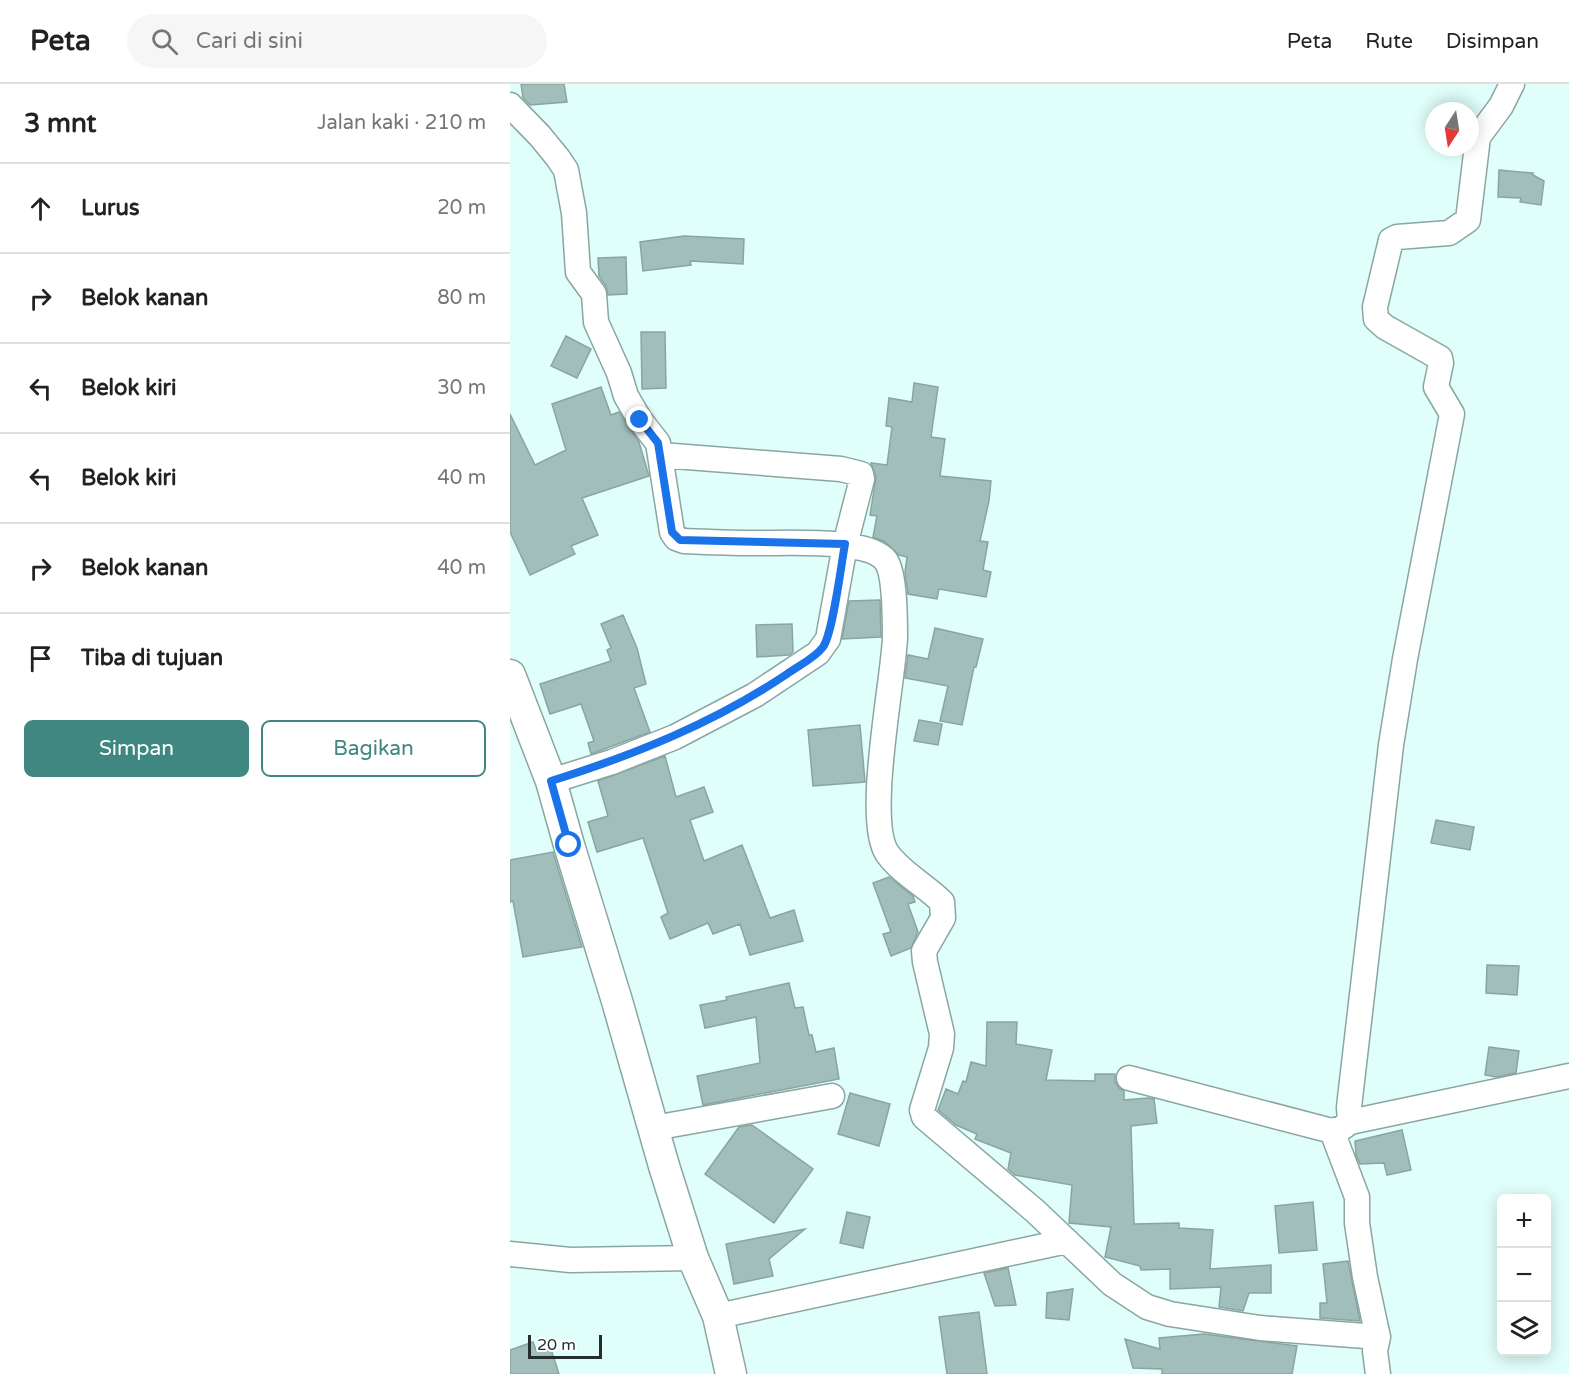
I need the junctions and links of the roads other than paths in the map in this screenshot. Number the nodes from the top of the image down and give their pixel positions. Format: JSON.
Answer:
{"nodes":[{"id":1,"x":1512,"y":84,"type":"edge"},
{"id":2,"x":510,"y":105,"type":"edge"},
{"id":3,"x":661,"y":455,"type":"junction"},
{"id":4,"x":845,"y":544,"type":"junction"},
{"id":5,"x":510,"y":675,"type":"edge"},
{"id":6,"x":551,"y":781,"type":"junction"},
{"id":7,"x":1569,"y":1076,"type":"edge"},
{"id":8,"x":1129,"y":1078,"type":"dead end"},
{"id":9,"x":831,"y":1096,"type":"dead end"},
{"id":10,"x":1341,"y":1127,"type":"junction"},
{"id":11,"x":654,"y":1128,"type":"junction"},
{"id":12,"x":1067,"y":1241,"type":"junction"},
{"id":13,"x":510,"y":1254,"type":"edge"},
{"id":14,"x":693,"y":1258,"type":"junction"},
{"id":15,"x":718,"y":1316,"type":"junction"},
{"id":16,"x":1378,"y":1337,"type":"junction"},
{"id":17,"x":731,"y":1374,"type":"edge"},
{"id":18,"x":1378,"y":1374,"type":"edge"}],
"edges":[{"from":1,"to":10,"type":"street"},
{"from":2,"to":3,"type":"street"},
{"from":3,"to":4,"type":"street"},
{"from":3,"to":4,"type":"street"},
{"from":4,"to":6,"type":"street"},
{"from":4,"to":12,"type":"street"},
{"from":5,"to":6,"type":"street"},
{"from":6,"to":11,"type":"street"},
{"from":7,"to":10,"type":"street"},
{"from":8,"to":10,"type":"street"},
{"from":9,"to":11,"type":"street"},
{"from":10,"to":16,"type":"street"},
{"from":11,"to":14,"type":"street"},
{"from":12,"to":15,"type":"street"},
{"from":12,"to":16,"type":"street"},
{"from":13,"to":14,"type":"street"},
{"from":14,"to":15,"type":"street"},
{"from":15,"to":17,"type":"street"},
{"from":16,"to":18,"type":"street"}]}
